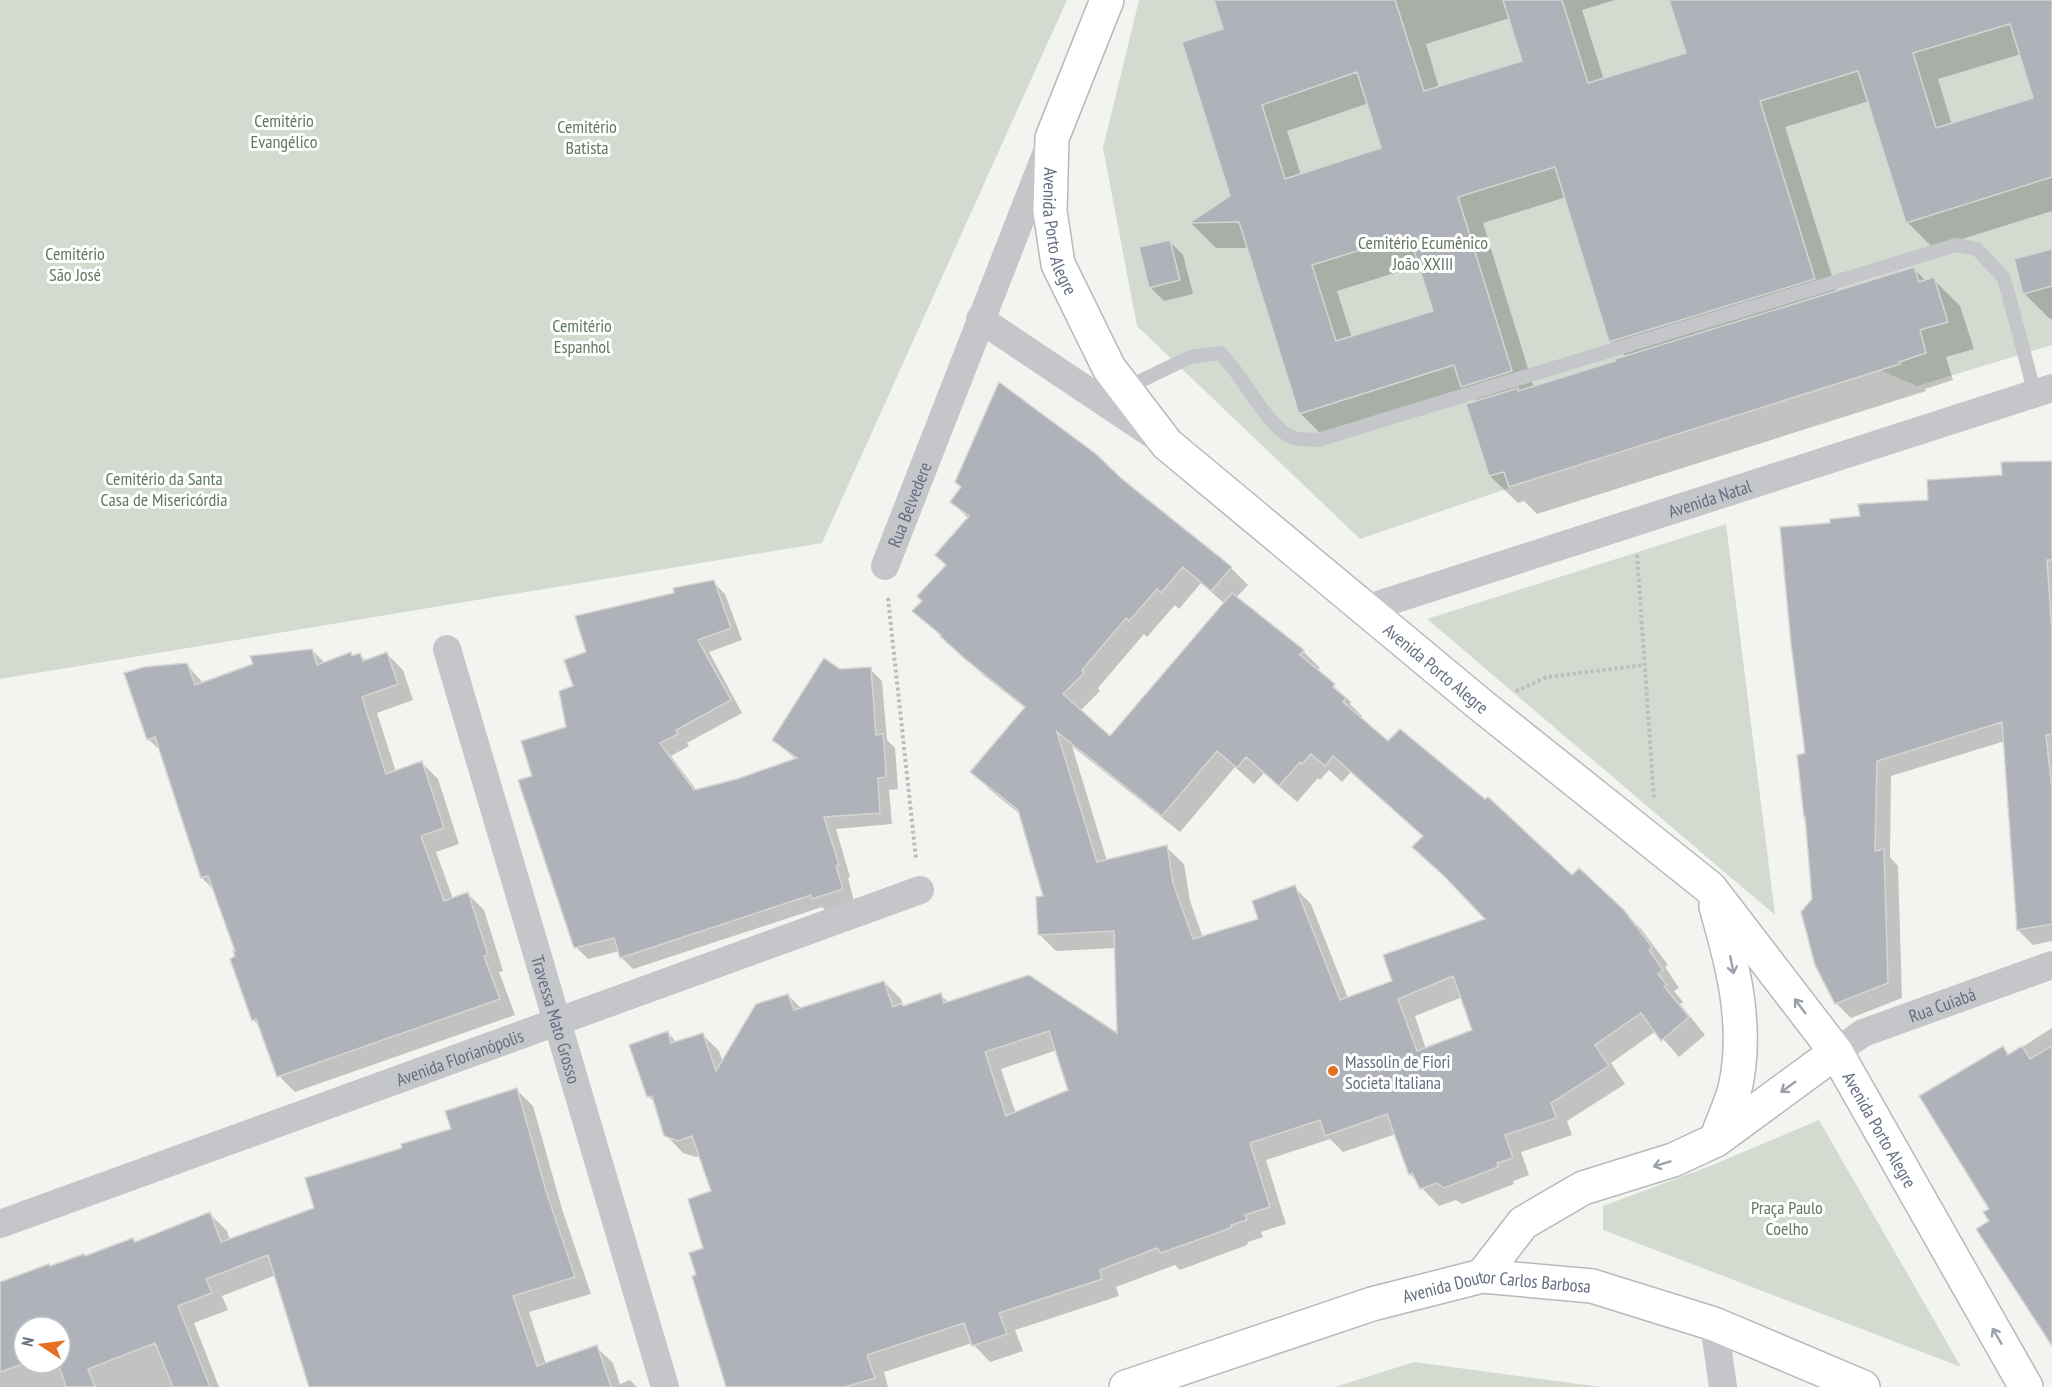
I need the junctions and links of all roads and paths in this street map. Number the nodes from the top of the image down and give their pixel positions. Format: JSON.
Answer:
{"nodes":[{"id":1,"x":1107,"y":0,"type":"edge"},
{"id":2,"x":1052,"y":138,"type":"junction"},
{"id":3,"x":980,"y":319,"type":"junction"},
{"id":4,"x":1124,"y":389,"type":"junction"},
{"id":5,"x":2044,"y":391,"type":"edge"},
{"id":6,"x":1167,"y":444,"type":"junction"},
{"id":7,"x":1635,"y":523,"type":"junction"},
{"id":8,"x":885,"y":566,"type":"joint"},
{"id":9,"x":1365,"y":609,"type":"junction"},
{"id":10,"x":447,"y":649,"type":"dead end"},
{"id":11,"x":1644,"y":665,"type":"junction"},
{"id":12,"x":1482,"y":706,"type":"junction"},
{"id":13,"x":1658,"y":845,"type":"junction"},
{"id":14,"x":1710,"y":888,"type":"junction"},
{"id":15,"x":920,"y":890,"type":"joint"},
{"id":16,"x":2052,"y":965,"type":"edge"},
{"id":17,"x":556,"y":1020,"type":"junction"},
{"id":18,"x":1836,"y":1052,"type":"junction"},
{"id":19,"x":1716,"y":1140,"type":"junction"},
{"id":20,"x":0,"y":1224,"type":"edge"},
{"id":21,"x":1482,"y":1275,"type":"junction"},
{"id":22,"x":1714,"y":1324,"type":"junction"},
{"id":23,"x":665,"y":1387,"type":"edge"},
{"id":24,"x":1126,"y":1387,"type":"edge"},
{"id":25,"x":1723,"y":1387,"type":"edge"},
{"id":26,"x":1863,"y":1387,"type":"edge"},
{"id":27,"x":2026,"y":1387,"type":"edge"}],
"edges":[{"from":1,"to":2,"type":"street","name":"Avenida Porto Alegre"},
{"from":2,"to":3,"type":"street","name":"Rua Belvedere"},
{"from":2,"to":4,"type":"street","name":"Avenida Porto Alegre"},
{"from":3,"to":6,"type":"street","name":"Avenida Porto Alegre"},
{"from":3,"to":8,"type":"street","name":"Rua Belvedere"},
{"from":4,"to":5,"type":"lane"},
{"from":4,"to":6,"type":"street","name":"Avenida Porto Alegre"},
{"from":5,"to":7,"type":"street","name":"Avenida Natal"},
{"from":6,"to":9,"type":"street","name":"Avenida Porto Alegre"},
{"from":7,"to":9,"type":"street","name":"Avenida Natal"},
{"from":7,"to":11,"type":"path"},
{"from":8,"to":15,"type":"path","name":"Rua Belvedere"},
{"from":9,"to":12,"type":"street","name":"Avenida Porto Alegre"},
{"from":10,"to":17,"type":"street","name":"Travessa Mato Grosso"},
{"from":11,"to":12,"type":"path"},
{"from":11,"to":13,"type":"path"},
{"from":12,"to":13,"type":"street","name":"Avenida Porto Alegre"},
{"from":13,"to":14,"type":"street","name":"Avenida Porto Alegre"},
{"from":18,"to":14,"type":"street","name":"Avenida Porto Alegre","one_way":true},
{"from":14,"to":19,"type":"street","one_way":true},
{"from":15,"to":17,"type":"street","name":"Avenida Florianópolis"},
{"from":16,"to":18,"type":"street","name":"Rua Cuiabá"},
{"from":17,"to":20,"type":"street","name":"Avenida Florianópolis"},
{"from":17,"to":23,"type":"street","name":"Travessa Mato Grosso"},
{"from":18,"to":19,"type":"street","one_way":true},
{"from":27,"to":18,"type":"street","name":"Avenida Porto Alegre","one_way":true},
{"from":19,"to":21,"type":"street","one_way":true},
{"from":21,"to":22,"type":"street","name":"Avenida Doutor Carlos Barbosa"},
{"from":21,"to":24,"type":"street","name":"Avenida Doutor Carlos Barbosa"},
{"from":22,"to":25,"type":"street"},
{"from":22,"to":26,"type":"street","name":"Avenida Doutor Carlos Barbosa"}]}
